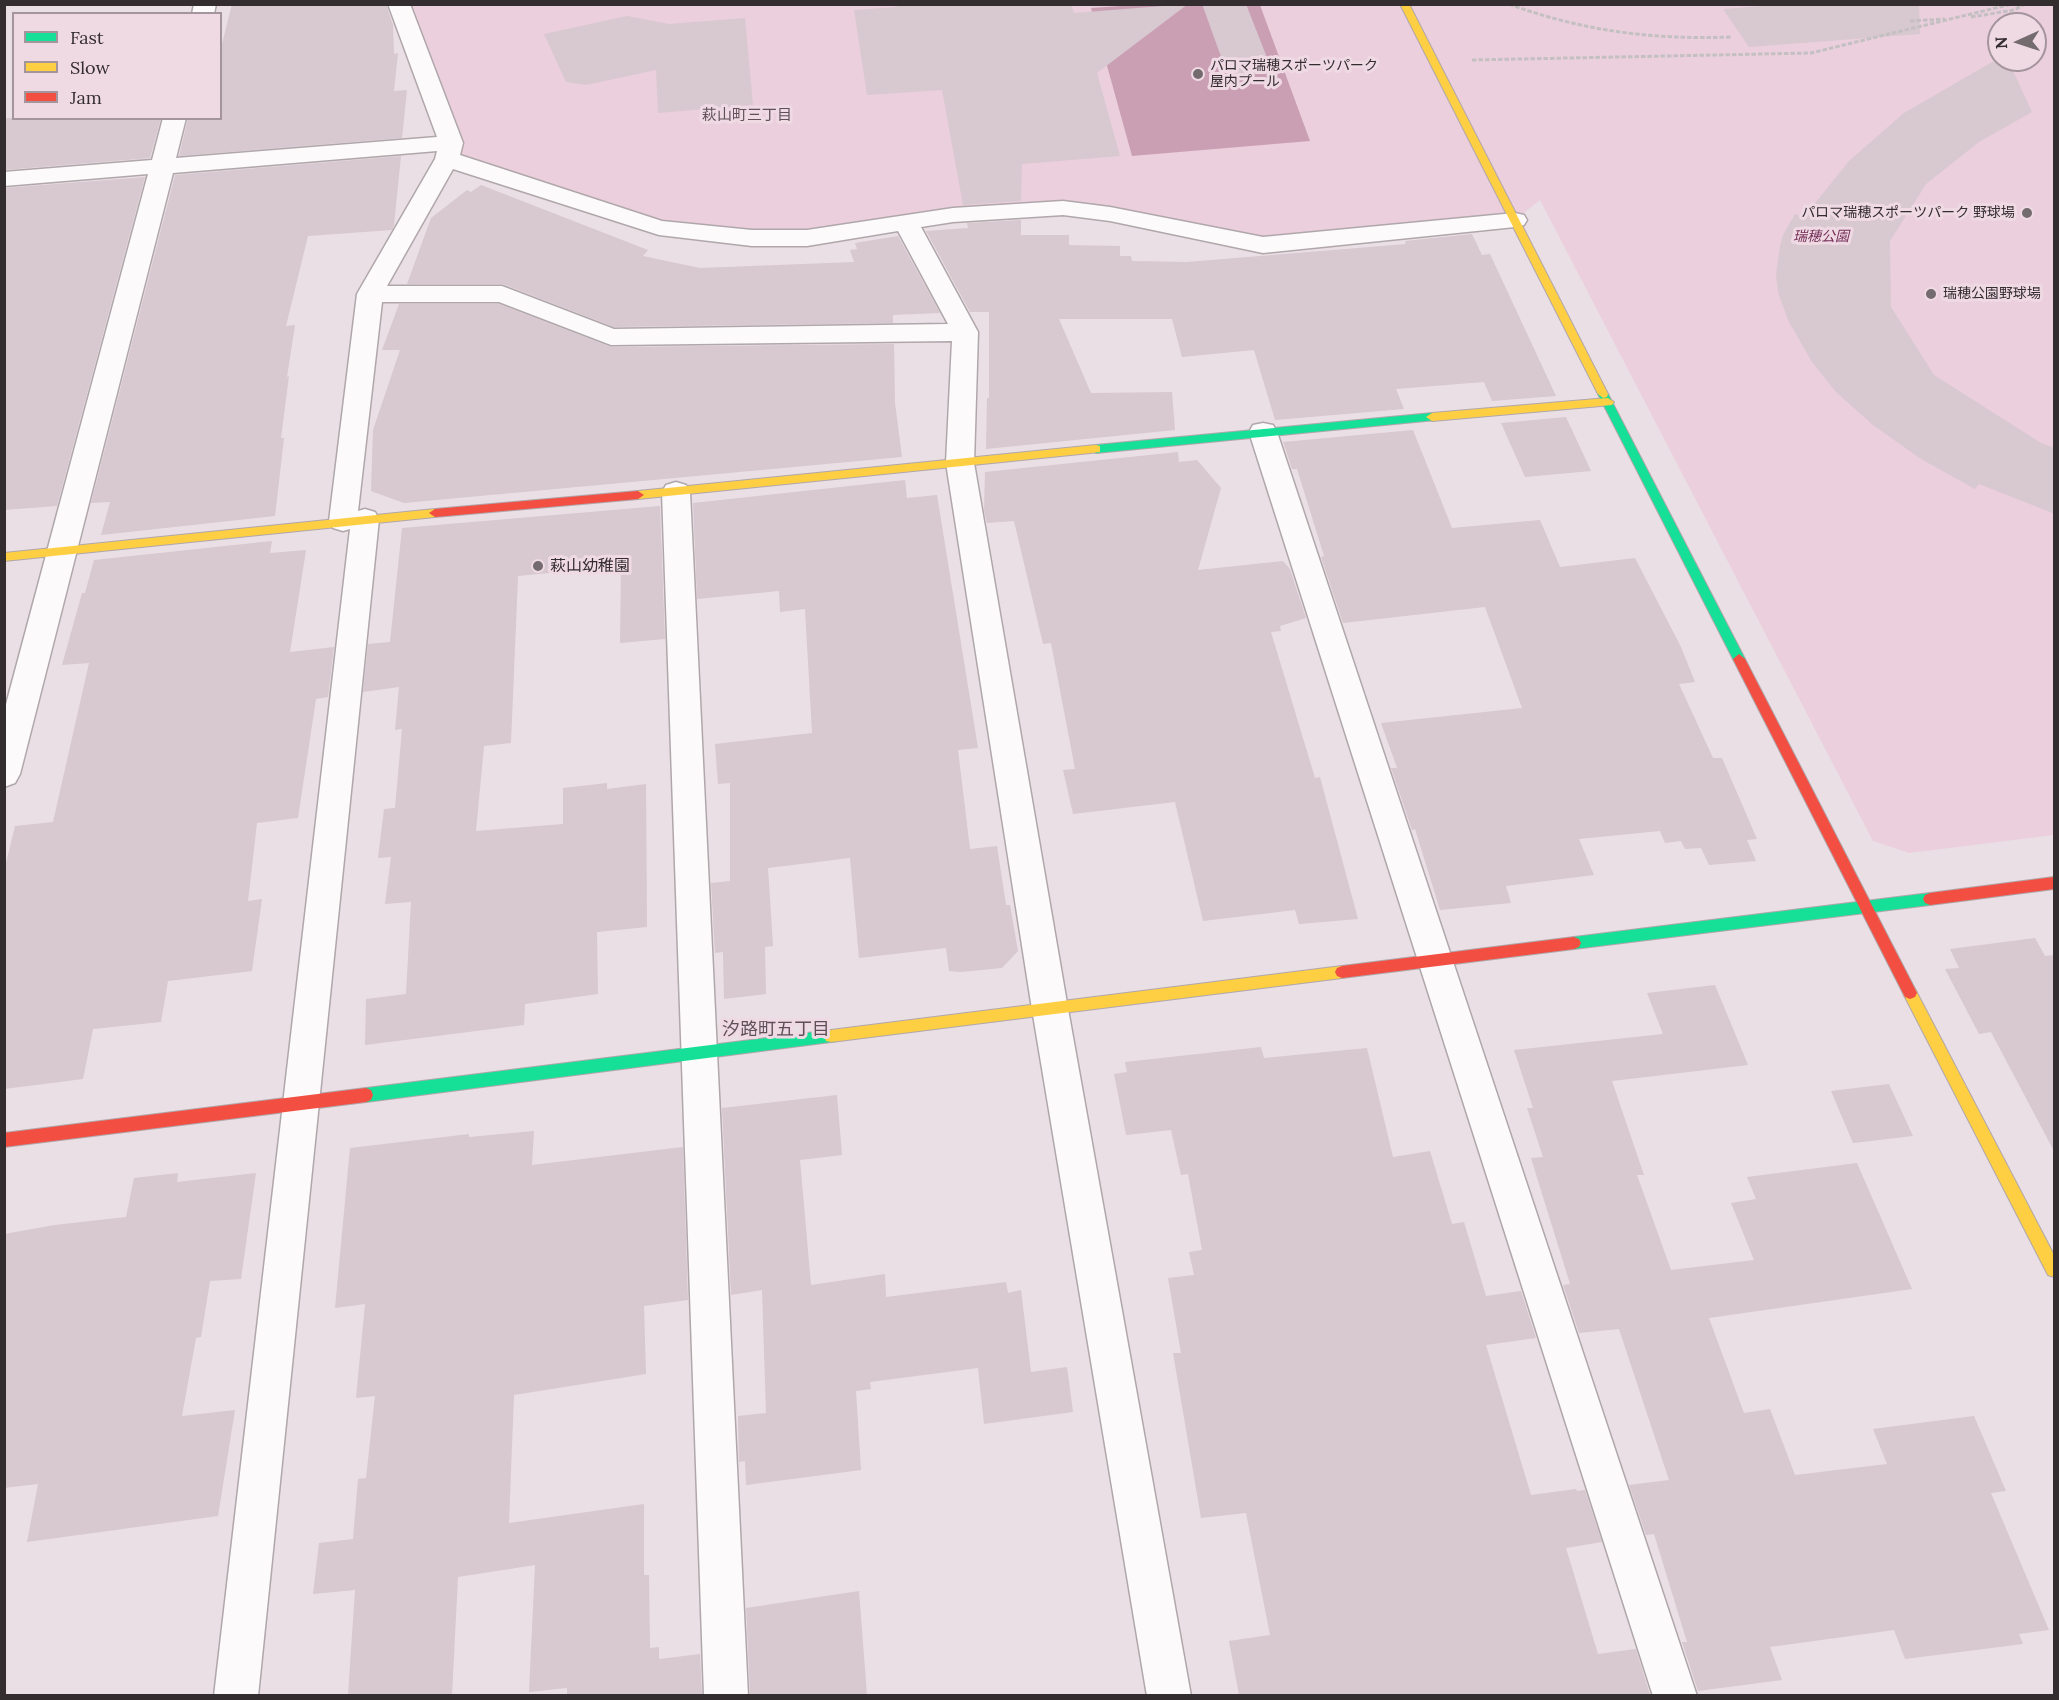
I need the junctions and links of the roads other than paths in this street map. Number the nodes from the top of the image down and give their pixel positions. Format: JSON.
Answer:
{"nodes":[{"id":1,"x":399,"y":4,"type":"edge"},
{"id":2,"x":1404,"y":4,"type":"edge"},
{"id":3,"x":174,"y":120,"type":"edge"},
{"id":4,"x":449,"y":151,"type":"junction"},
{"id":5,"x":163,"y":166,"type":"junction"},
{"id":6,"x":4,"y":179,"type":"edge"},
{"id":7,"x":1515,"y":220,"type":"junction"},
{"id":8,"x":906,"y":223,"type":"junction"},
{"id":9,"x":369,"y":294,"type":"junction"},
{"id":10,"x":965,"y":332,"type":"junction"},
{"id":11,"x":1608,"y":402,"type":"junction"},
{"id":12,"x":1263,"y":432,"type":"junction"},
{"id":13,"x":960,"y":463,"type":"junction"},
{"id":14,"x":676,"y":492,"type":"junction"},
{"id":15,"x":354,"y":520,"type":"junction"},
{"id":16,"x":63,"y":551,"type":"junction"},
{"id":17,"x":4,"y":557,"type":"edge"},
{"id":18,"x":4,"y":774,"type":"edge"},
{"id":19,"x":2055,"y":883,"type":"edge"},
{"id":20,"x":1865,"y":906,"type":"junction"},
{"id":21,"x":1434,"y":961,"type":"junction"},
{"id":22,"x":1050,"y":1009,"type":"junction"},
{"id":23,"x":699,"y":1053,"type":"junction"},
{"id":24,"x":303,"y":1102,"type":"junction"},
{"id":25,"x":4,"y":1140,"type":"edge"},
{"id":26,"x":2055,"y":1270,"type":"edge"},
{"id":27,"x":236,"y":1695,"type":"edge"},
{"id":28,"x":726,"y":1695,"type":"edge"},
{"id":29,"x":1169,"y":1695,"type":"edge"},
{"id":30,"x":1676,"y":1695,"type":"edge"}],
"edges":[{"from":1,"to":4,"type":"street"},
{"from":2,"to":7,"type":"street"},
{"from":3,"to":5,"type":"street"},
{"from":4,"to":5,"type":"street"},
{"from":4,"to":8,"type":"street"},
{"from":4,"to":9,"type":"street"},
{"from":5,"to":6,"type":"street"},
{"from":5,"to":16,"type":"street"},
{"from":7,"to":8,"type":"street"},
{"from":7,"to":11,"type":"street"},
{"from":8,"to":10,"type":"street"},
{"from":9,"to":10,"type":"street"},
{"from":9,"to":15,"type":"street"},
{"from":10,"to":13,"type":"street"},
{"from":11,"to":12,"type":"street"},
{"from":11,"to":20,"type":"street"},
{"from":12,"to":13,"type":"street"},
{"from":12,"to":21,"type":"street"},
{"from":13,"to":14,"type":"street"},
{"from":13,"to":22,"type":"street"},
{"from":14,"to":15,"type":"street"},
{"from":14,"to":23,"type":"street"},
{"from":15,"to":16,"type":"street"},
{"from":15,"to":24,"type":"street"},
{"from":16,"to":17,"type":"street"},
{"from":16,"to":18,"type":"street"},
{"from":19,"to":20,"type":"street"},
{"from":20,"to":21,"type":"street"},
{"from":20,"to":26,"type":"street"},
{"from":21,"to":22,"type":"street"},
{"from":21,"to":30,"type":"street"},
{"from":22,"to":23,"type":"street"},
{"from":22,"to":29,"type":"street"},
{"from":23,"to":24,"type":"street"},
{"from":23,"to":28,"type":"street"},
{"from":24,"to":25,"type":"street"},
{"from":24,"to":27,"type":"street"}]}
